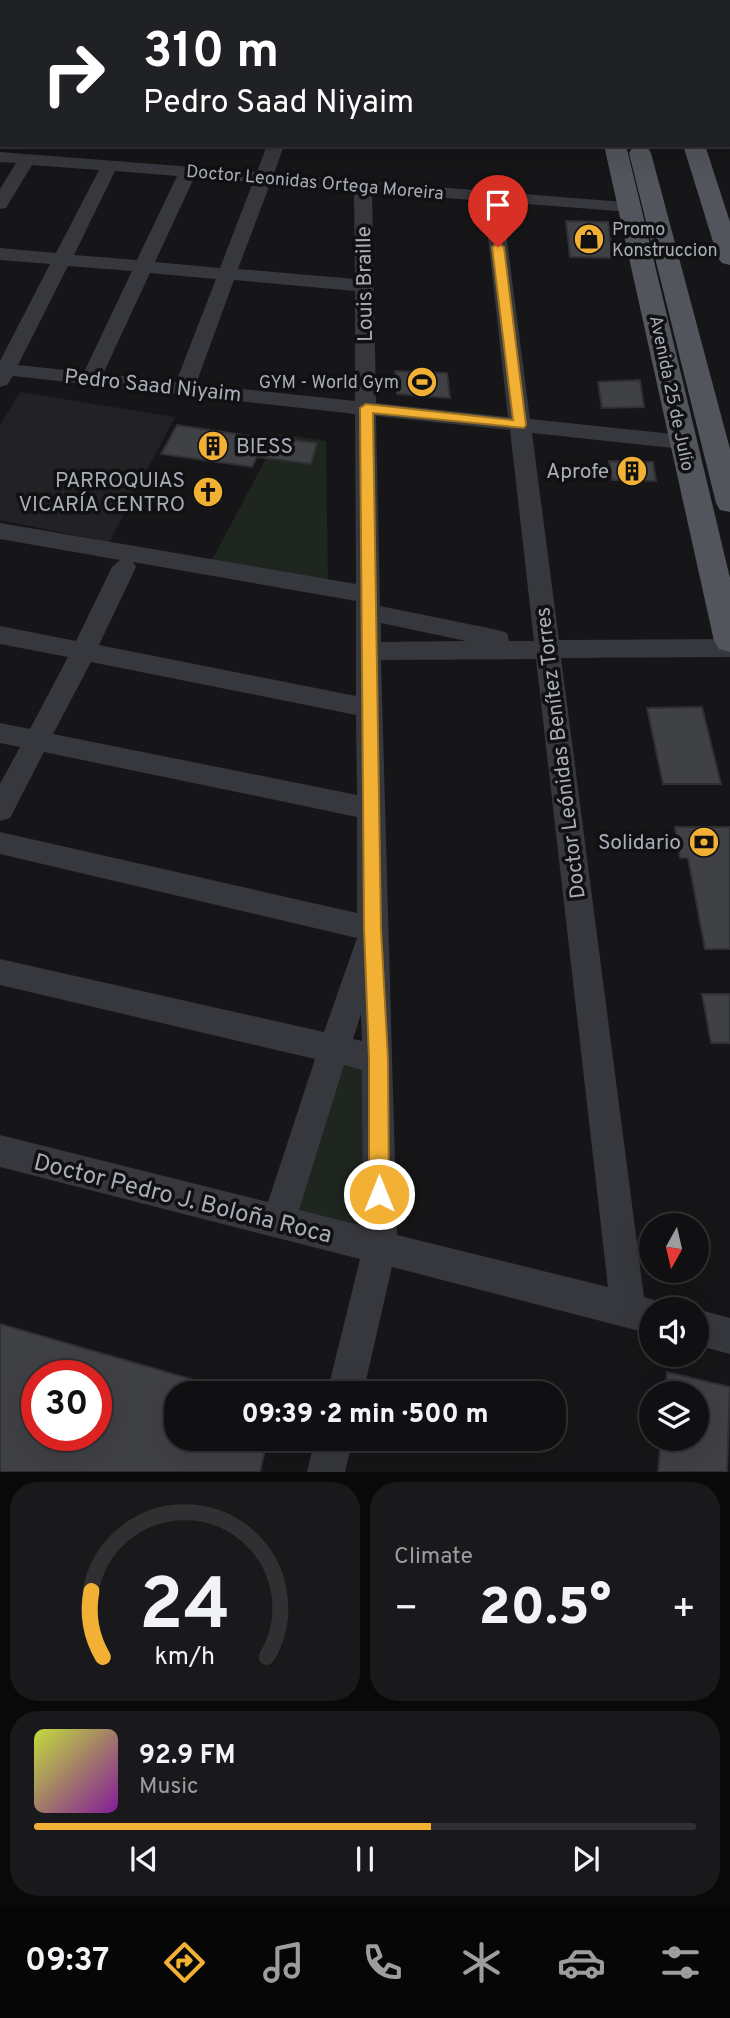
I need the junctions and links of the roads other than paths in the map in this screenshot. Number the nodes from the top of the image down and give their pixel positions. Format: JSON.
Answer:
{"nodes":[{"id":1,"x":275,"y":147,"type":"edge"},
{"id":2,"x":615,"y":147,"type":"edge"},
{"id":3,"x":639,"y":147,"type":"edge"},
{"id":4,"x":695,"y":147,"type":"edge"},
{"id":5,"x":711,"y":147,"type":"edge"},
{"id":6,"x":60,"y":153,"type":"edge"},
{"id":7,"x":0,"y":157,"type":"edge"},
{"id":8,"x":27,"y":159,"type":"junction"},
{"id":9,"x":110,"y":165,"type":"junction"},
{"id":10,"x":188,"y":172,"type":"junction"},
{"id":11,"x":264,"y":178,"type":"junction"},
{"id":12,"x":363,"y":186,"type":"junction"},
{"id":13,"x":492,"y":196,"type":"junction"},
{"id":14,"x":0,"y":204,"type":"edge"},
{"id":15,"x":730,"y":204,"type":"edge"},
{"id":16,"x":630,"y":207,"type":"junction"},
{"id":17,"x":0,"y":254,"type":"edge"},
{"id":18,"x":730,"y":258,"type":"edge"},
{"id":19,"x":62,"y":260,"type":"junction"},
{"id":20,"x":144,"y":267,"type":"junction"},
{"id":21,"x":228,"y":274,"type":"junction"},
{"id":22,"x":673,"y":277,"type":"junction"},
{"id":23,"x":364,"y":286,"type":"junction"},
{"id":24,"x":656,"y":318,"type":"junction"},
{"id":25,"x":2,"y":373,"type":"edge"},
{"id":26,"x":91,"y":379,"type":"junction"},
{"id":27,"x":184,"y":388,"type":"junction"},
{"id":28,"x":366,"y":408,"type":"junction"},
{"id":29,"x":520,"y":425,"type":"junction"},
{"id":30,"x":682,"y":442,"type":"junction"},
{"id":31,"x":689,"y":471,"type":"junction"},
{"id":32,"x":730,"y":503,"type":"edge"},
{"id":33,"x":0,"y":531,"type":"edge"},
{"id":34,"x":730,"y":536,"type":"edge"},
{"id":35,"x":124,"y":568,"type":"dead end"},
{"id":36,"x":368,"y":604,"type":"junction"},
{"id":37,"x":0,"y":635,"type":"edge"},
{"id":38,"x":730,"y":641,"type":"edge"},
{"id":39,"x":730,"y":648,"type":"edge"},
{"id":40,"x":548,"y":650,"type":"junction"},
{"id":41,"x":84,"y":651,"type":"junction"},
{"id":42,"x":369,"y":651,"type":"junction"},
{"id":43,"x":370,"y":708,"type":"junction"},
{"id":44,"x":0,"y":733,"type":"edge"},
{"id":45,"x":37,"y":741,"type":"junction"},
{"id":46,"x":371,"y":809,"type":"junction"},
{"id":47,"x":0,"y":810,"type":"edge"},
{"id":48,"x":0,"y":843,"type":"edge"},
{"id":49,"x":372,"y":929,"type":"junction"},
{"id":50,"x":0,"y":972,"type":"edge"},
{"id":51,"x":335,"y":1049,"type":"junction"},
{"id":52,"x":378,"y":1059,"type":"junction"},
{"id":53,"x":0,"y":1151,"type":"edge"},
{"id":54,"x":278,"y":1222,"type":"junction"},
{"id":55,"x":380,"y":1247,"type":"junction"},
{"id":56,"x":639,"y":1313,"type":"edge"},
{"id":57,"x":709,"y":1330,"type":"edge"},
{"id":58,"x":730,"y":1336,"type":"edge"},
{"id":59,"x":348,"y":1381,"type":"edge"},
{"id":60,"x":331,"y":1451,"type":"edge"},
{"id":61,"x":326,"y":1472,"type":"edge"}],
"edges":[{"from":1,"to":11,"type":"street"},
{"from":2,"to":16,"type":"main road","name":"Avenida 25 de Julio"},
{"from":3,"to":22,"type":"main road","name":"Avenida 25 de Julio"},
{"from":4,"to":18,"type":"main road"},
{"from":5,"to":15,"type":"main road"},
{"from":6,"to":8,"type":"street","name":"Doctor Leonidas Ortega Moreira"},
{"from":6,"to":9,"type":"street","name":"Doctor Leonidas Ortega Moreira"},
{"from":7,"to":8,"type":"street","name":"Doctor Leonidas Ortega Moreira"},
{"from":8,"to":14,"type":"street"},
{"from":9,"to":10,"type":"street","name":"Doctor Leonidas Ortega Moreira"},
{"from":9,"to":19,"type":"street"},
{"from":10,"to":11,"type":"street","name":"Doctor Leonidas Ortega Moreira"},
{"from":10,"to":20,"type":"street"},
{"from":11,"to":12,"type":"street","name":"Doctor Leonidas Ortega Moreira"},
{"from":11,"to":21,"type":"street"},
{"from":12,"to":13,"type":"street","name":"Doctor Leonidas Ortega Moreira"},
{"from":12,"to":23,"type":"street","name":"Louis Braille"},
{"from":13,"to":16,"type":"street","name":"Doctor Leonidas Ortega Moreira"},
{"from":13,"to":29,"type":"street","name":"Doctor Leónidas Benítez Torres"},
{"from":16,"to":24,"type":"main road","name":"Avenida 25 de Julio"},
{"from":17,"to":19,"type":"street"},
{"from":19,"to":20,"type":"street"},
{"from":19,"to":25,"type":"street"},
{"from":20,"to":21,"type":"street"},
{"from":20,"to":26,"type":"street"},
{"from":21,"to":23,"type":"street"},
{"from":21,"to":27,"type":"street"},
{"from":22,"to":24,"type":"main road"},
{"from":22,"to":32,"type":"main road","name":"Avenida 25 de Julio"},
{"from":23,"to":28,"type":"street","name":"Louis Braille"},
{"from":24,"to":30,"type":"main road","name":"Avenida 25 de Julio"},
{"from":25,"to":26,"type":"street","name":"Pedro Saad Niyaim"},
{"from":26,"to":27,"type":"street","name":"Pedro Saad Niyaim"},
{"from":27,"to":28,"type":"street","name":"Pedro Saad Niyaim"},
{"from":28,"to":29,"type":"street","name":"Pedro Saad Niyaim"},
{"from":28,"to":36,"type":"street","name":"Louis Braille"},
{"from":29,"to":30,"type":"street","name":"Pedro Saad Niyaim"},
{"from":29,"to":40,"type":"street","name":"Doctor Leónidas Benítez Torres"},
{"from":30,"to":31,"type":"main road","name":"Avenida 25 de Julio"},
{"from":31,"to":34,"type":"main road"},
{"from":31,"to":38,"type":"main road","name":"Avenida 25 de Julio"},
{"from":33,"to":36,"type":"street"},
{"from":35,"to":41,"type":"street"},
{"from":36,"to":40,"type":"street"},
{"from":36,"to":42,"type":"street","name":"Louis Braille"},
{"from":37,"to":41,"type":"street"},
{"from":39,"to":40,"type":"street"},
{"from":40,"to":42,"type":"street"},
{"from":40,"to":56,"type":"street","name":"Doctor Leónidas Benítez Torres"},
{"from":41,"to":43,"type":"street"},
{"from":41,"to":45,"type":"street"},
{"from":42,"to":43,"type":"street","name":"Louis Braille"},
{"from":43,"to":46,"type":"street","name":"Louis Braille"},
{"from":44,"to":45,"type":"street"},
{"from":45,"to":46,"type":"street"},
{"from":45,"to":47,"type":"street"},
{"from":46,"to":49,"type":"street","name":"Louis Braille"},
{"from":48,"to":49,"type":"street"},
{"from":49,"to":51,"type":"street","name":"Louis Braille"},
{"from":49,"to":52,"type":"street","name":"Louis Braille"},
{"from":50,"to":51,"type":"street"},
{"from":51,"to":52,"type":"street"},
{"from":51,"to":54,"type":"street","name":"Louis Braille"},
{"from":52,"to":55,"type":"street","name":"Louis Braille"},
{"from":53,"to":54,"type":"street","name":"Doctor Pedro J. Boloña Roca"},
{"from":54,"to":55,"type":"street","name":"Doctor Pedro J. Boloña Roca"},
{"from":55,"to":56,"type":"street","name":"Doctor Pedro J. Boloña Roca"},
{"from":55,"to":59,"type":"street","name":"Louis Braille"},
{"from":57,"to":58,"type":"street"},
{"from":60,"to":61,"type":"street"}]}
